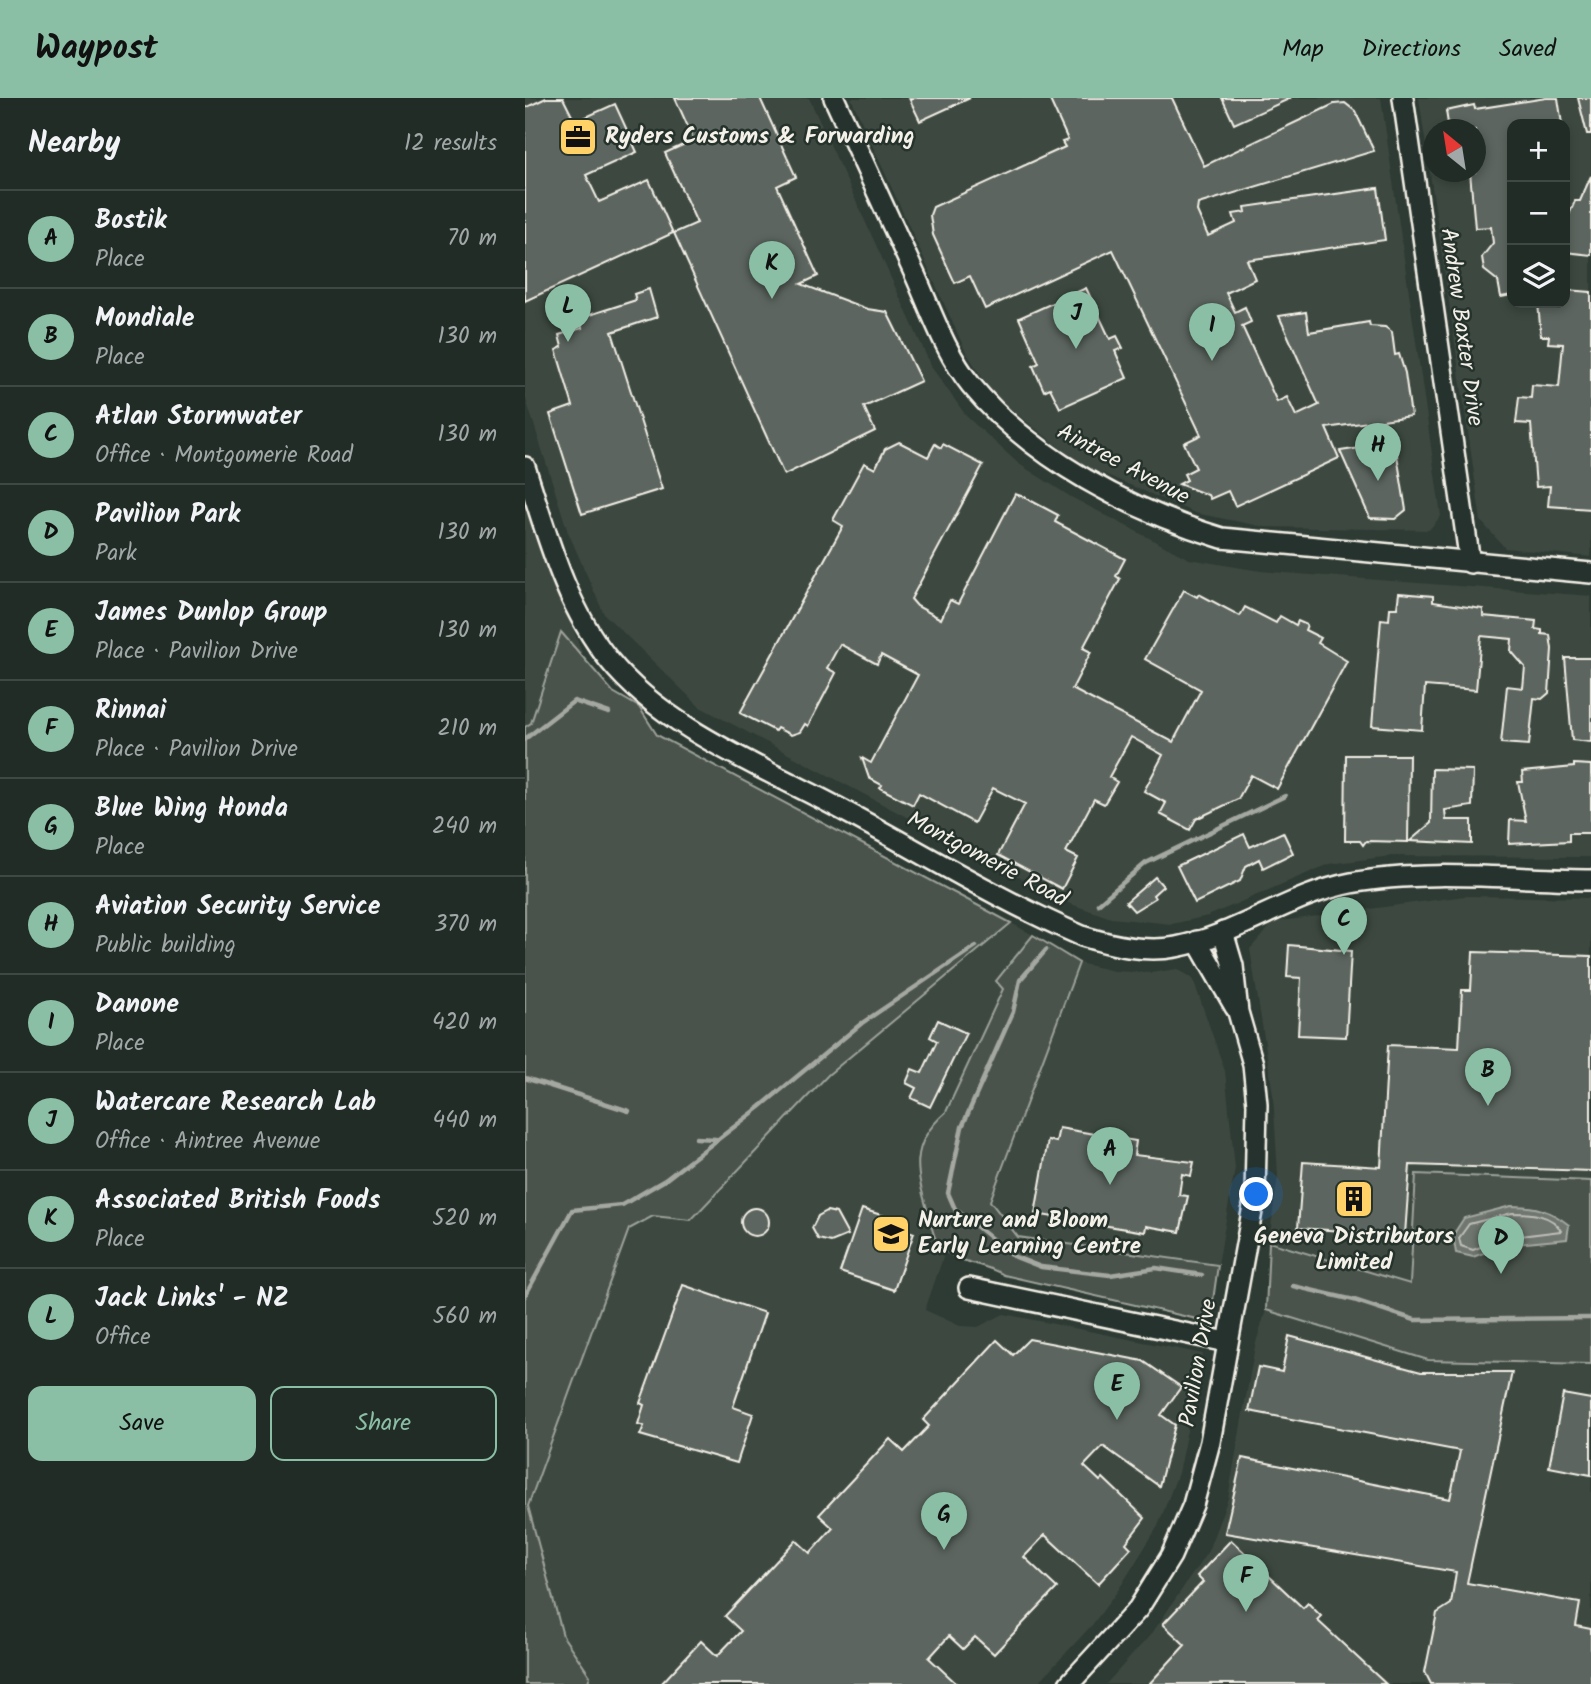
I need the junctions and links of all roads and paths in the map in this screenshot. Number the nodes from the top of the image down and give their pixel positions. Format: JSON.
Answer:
{"nodes":[{"id":1,"x":834,"y":98,"type":"edge"},
{"id":2,"x":1403,"y":98,"type":"edge"},
{"id":3,"x":525,"y":467,"type":"edge"},
{"id":4,"x":1470,"y":563,"type":"junction"},
{"id":5,"x":1591,"y":573,"type":"edge"},
{"id":6,"x":1591,"y":880,"type":"edge"},
{"id":7,"x":1223,"y":932,"type":"junction"},
{"id":8,"x":1197,"y":942,"type":"junction"},
{"id":9,"x":1238,"y":1012,"type":"junction"},
{"id":10,"x":969,"y":1287,"type":"dead end"},
{"id":11,"x":1227,"y":1342,"type":"junction"},
{"id":12,"x":1069,"y":1684,"type":"edge"}],
"edges":[{"from":1,"to":4,"type":"street","name":"Aintree Avenue"},
{"from":2,"to":4,"type":"street","name":"Andrew Baxter Drive"},
{"from":3,"to":8,"type":"street","name":"Montgomerie Road"},
{"from":4,"to":5,"type":"street","name":"Aintree Avenue"},
{"from":6,"to":7,"type":"street","name":"Montgomerie Road"},
{"from":7,"to":8,"type":"street","name":"Montgomerie Road"},
{"from":7,"to":9,"type":"street","name":"Pavilion Drive"},
{"from":8,"to":9,"type":"street","name":"Pavilion Drive"},
{"from":9,"to":11,"type":"street","name":"Pavilion Drive"},
{"from":10,"to":11,"type":"street"},
{"from":11,"to":12,"type":"street","name":"Pavilion Drive"}]}
